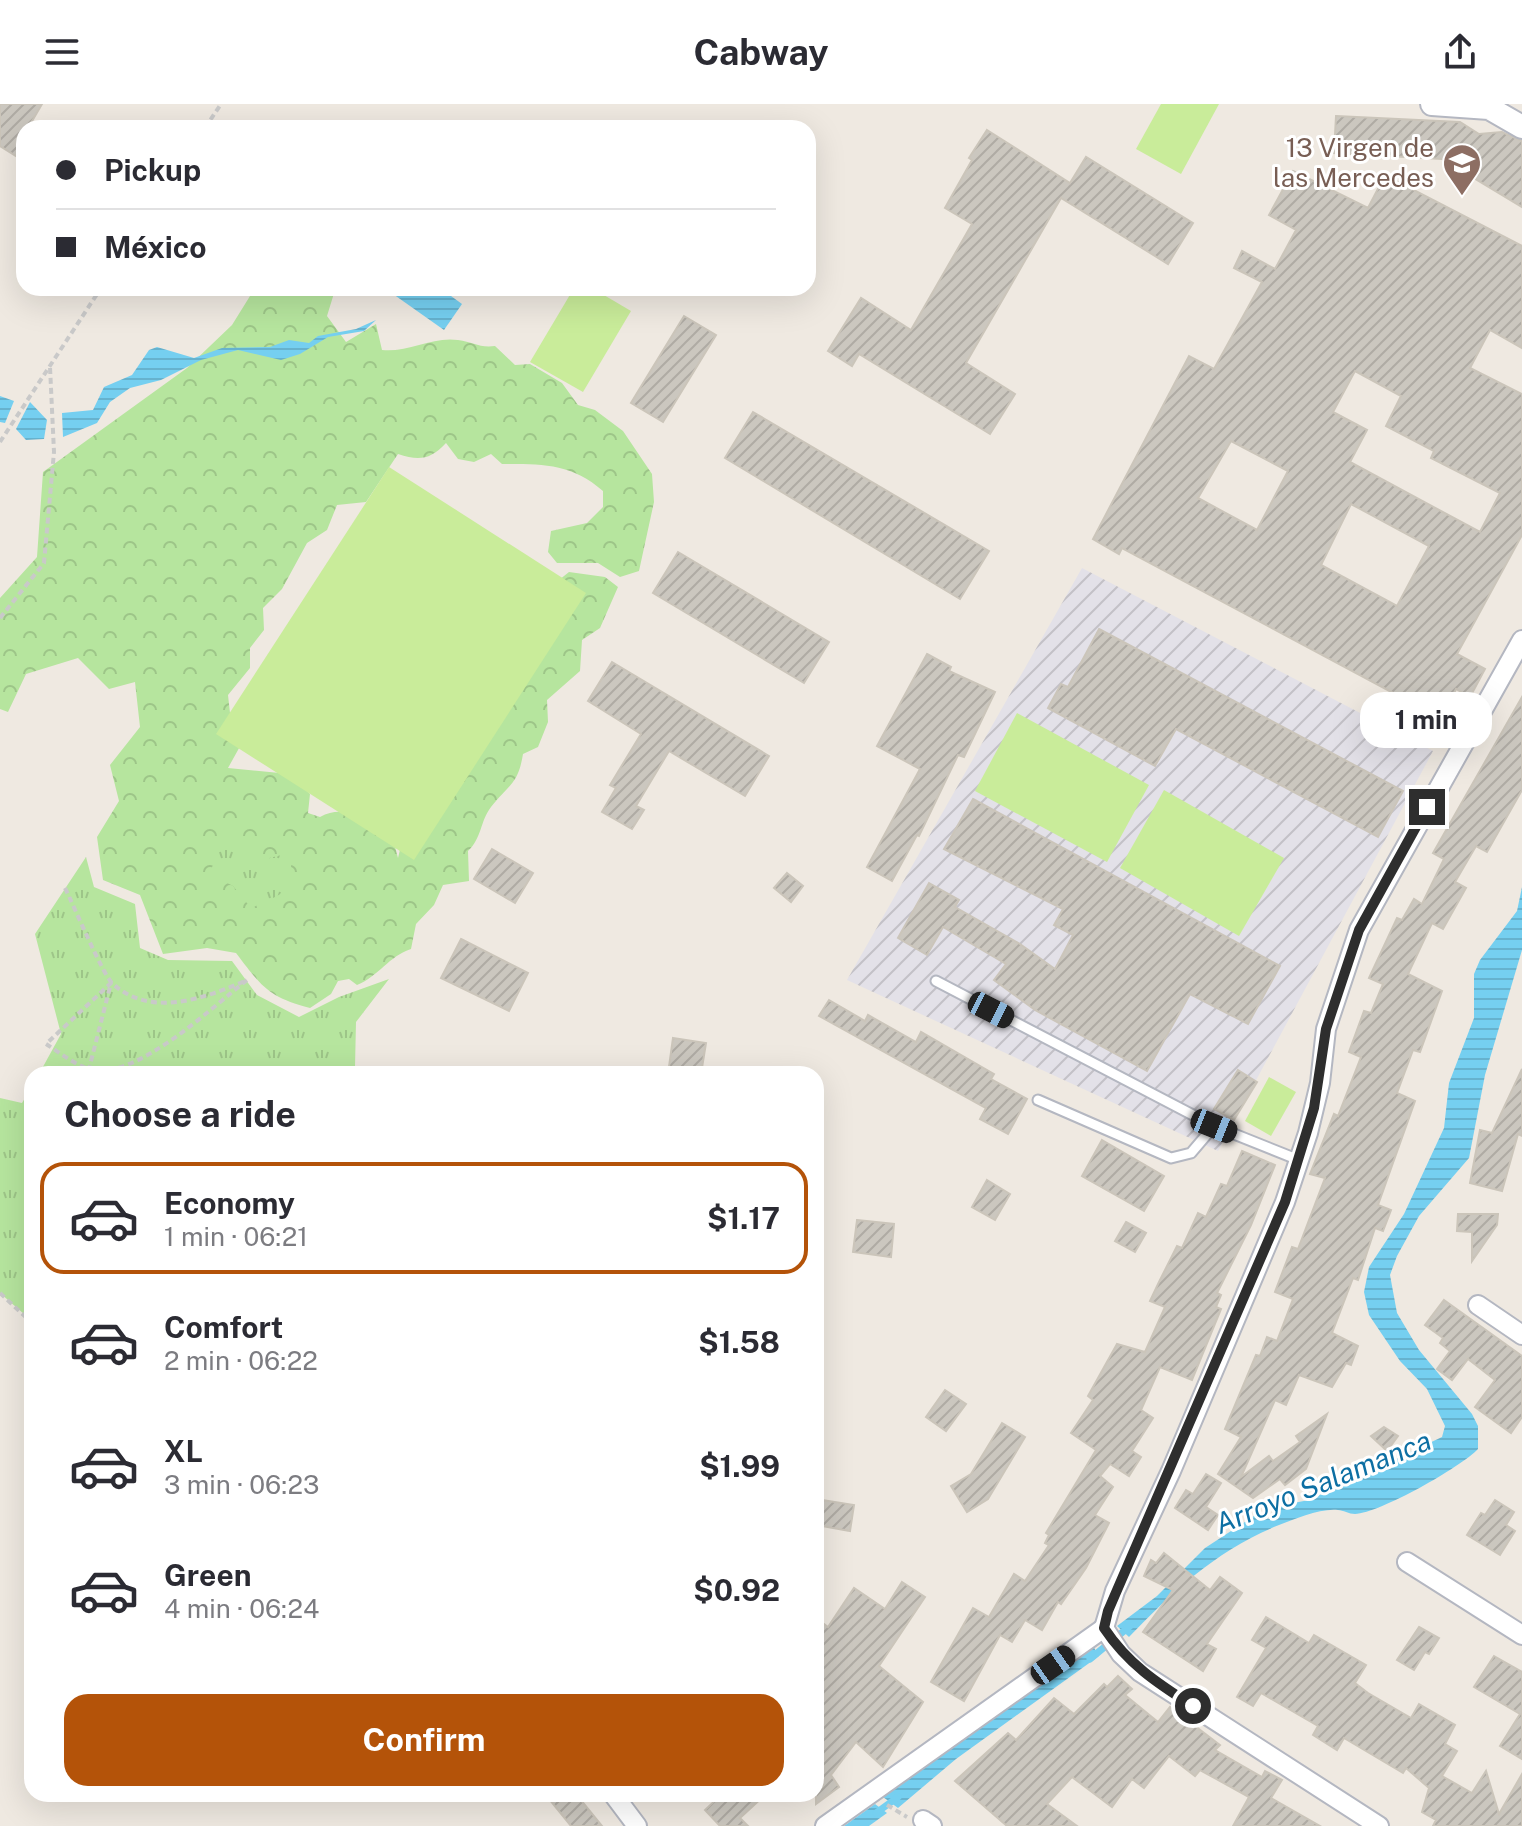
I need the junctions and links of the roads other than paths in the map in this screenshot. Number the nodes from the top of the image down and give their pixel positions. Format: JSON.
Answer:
{"nodes":[{"id":1,"x":1432,"y":104,"type":"edge"},
{"id":2,"x":1502,"y":112,"type":"edge"},
{"id":3,"x":1522,"y":640,"type":"edge"},
{"id":4,"x":936,"y":981,"type":"dead end"},
{"id":5,"x":1038,"y":1100,"type":"dead end"},
{"id":6,"x":1214,"y":1126,"type":"junction"},
{"id":7,"x":1299,"y":1160,"type":"junction"},
{"id":8,"x":1478,"y":1305,"type":"dead end"},
{"id":9,"x":1522,"y":1335,"type":"edge"},
{"id":10,"x":1407,"y":1562,"type":"dead end"},
{"id":11,"x":1106,"y":1632,"type":"junction"},
{"id":12,"x":1522,"y":1635,"type":"edge"},
{"id":13,"x":619,"y":1802,"type":"edge"},
{"id":14,"x":637,"y":1826,"type":"edge"},
{"id":15,"x":825,"y":1826,"type":"edge"},
{"id":16,"x":1379,"y":1826,"type":"edge"}],
"edges":[{"from":1,"to":2,"type":"street"},
{"from":3,"to":7,"type":"street"},
{"from":4,"to":6,"type":"lane"},
{"from":5,"to":6,"type":"lane"},
{"from":6,"to":7,"type":"lane"},
{"from":7,"to":11,"type":"street"},
{"from":8,"to":9,"type":"street"},
{"from":10,"to":12,"type":"street"},
{"from":11,"to":15,"type":"street"},
{"from":11,"to":16,"type":"street"},
{"from":13,"to":14,"type":"street"}]}
